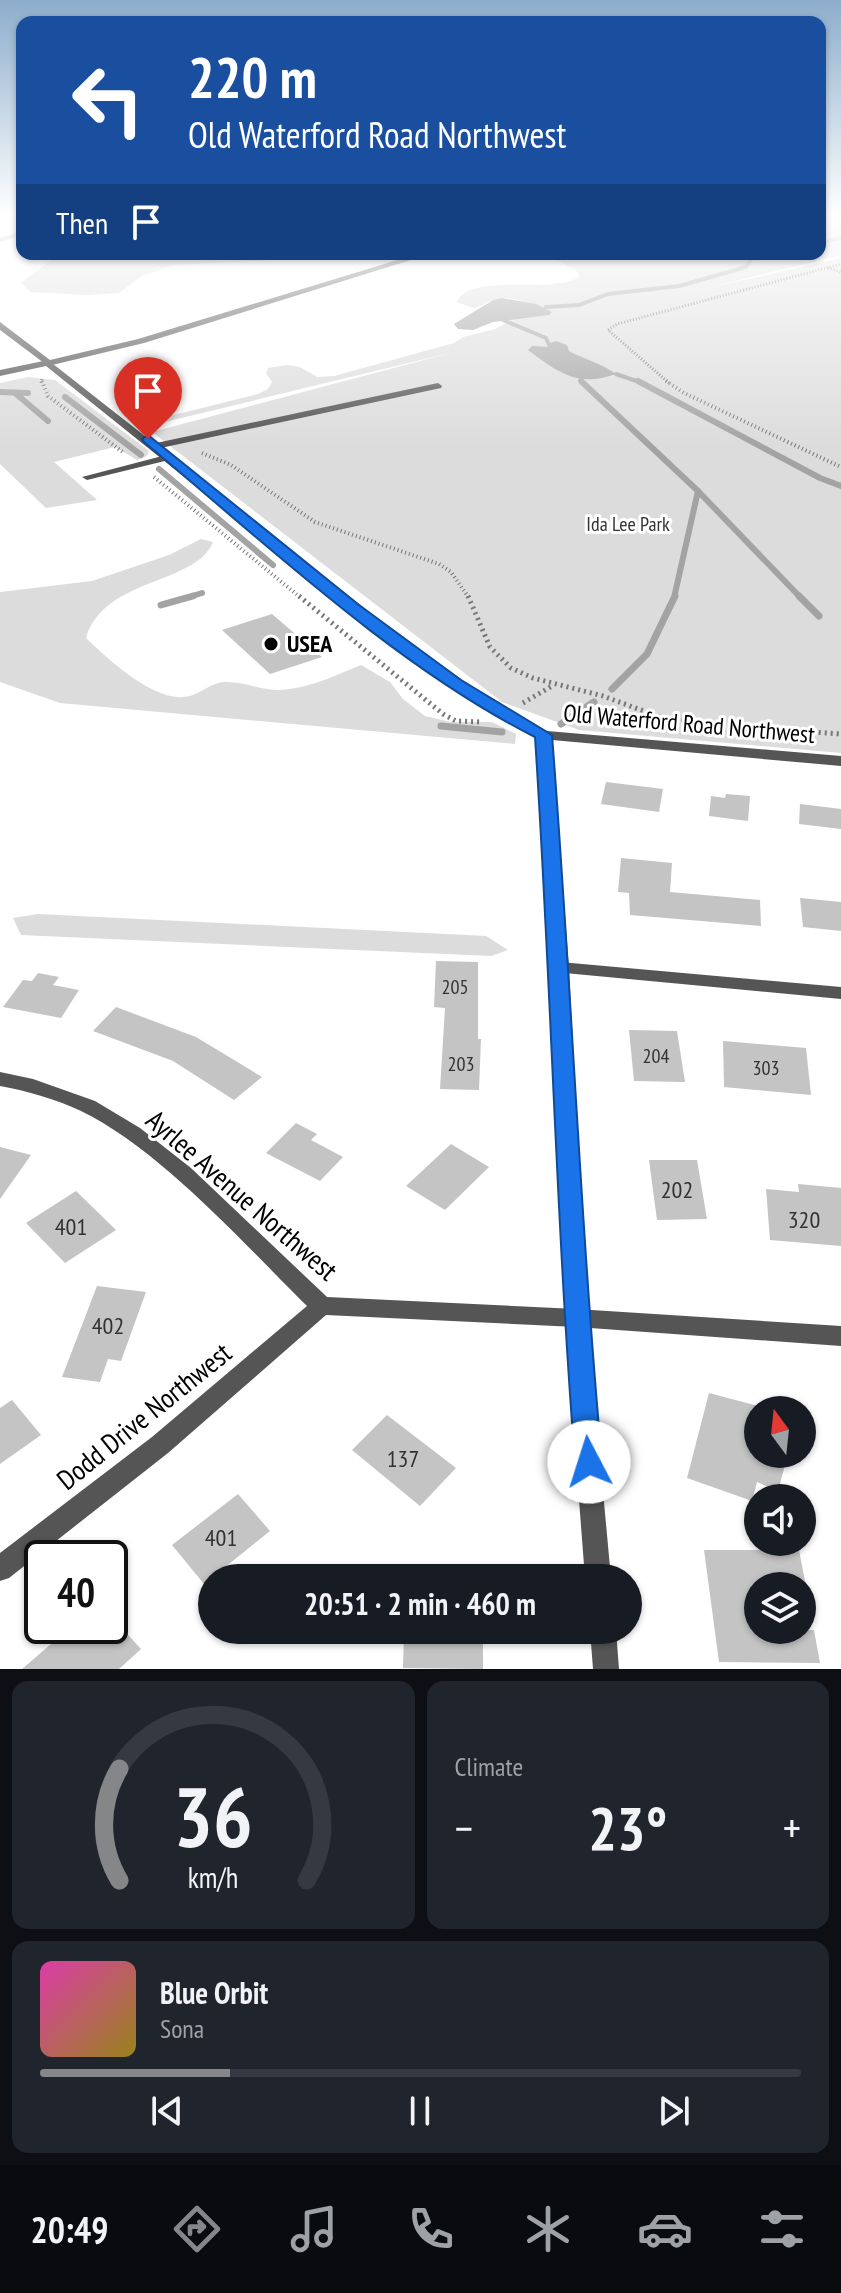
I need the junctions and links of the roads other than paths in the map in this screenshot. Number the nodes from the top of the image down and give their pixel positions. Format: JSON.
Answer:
{"nodes":[{"id":1,"x":302,"y":292,"type":"edge"},
{"id":2,"x":0,"y":325,"type":"edge"},
{"id":3,"x":48,"y":363,"type":"junction"},
{"id":4,"x":0,"y":373,"type":"edge"},
{"id":5,"x":438,"y":386,"type":"dead end"},
{"id":6,"x":156,"y":446,"type":"junction"},
{"id":7,"x":170,"y":457,"type":"junction"},
{"id":8,"x":87,"y":477,"type":"dead end"},
{"id":9,"x":544,"y":735,"type":"junction"},
{"id":10,"x":841,"y":761,"type":"edge"},
{"id":11,"x":560,"y":968,"type":"junction"},
{"id":12,"x":841,"y":993,"type":"edge"},
{"id":13,"x":0,"y":1079,"type":"edge"},
{"id":14,"x":322,"y":1306,"type":"junction"},
{"id":15,"x":576,"y":1318,"type":"junction"},
{"id":16,"x":841,"y":1336,"type":"edge"},
{"id":17,"x":597,"y":1564,"type":"edge"},
{"id":18,"x":0,"y":1569,"type":"edge"},
{"id":19,"x":604,"y":1644,"type":"edge"},
{"id":20,"x":606,"y":1669,"type":"edge"}],
"edges":[{"from":1,"to":3,"type":"street"},
{"from":2,"to":3,"type":"street","name":"Old Waterford Road Northwest"},
{"from":3,"to":4,"type":"street"},
{"from":3,"to":6,"type":"street","name":"Old Waterford Road Northwest"},
{"from":5,"to":6,"type":"lane"},
{"from":6,"to":7,"type":"street","name":"Old Waterford Road Northwest"},
{"from":7,"to":8,"type":"lane"},
{"from":7,"to":9,"type":"street","name":"Old Waterford Road Northwest"},
{"from":9,"to":10,"type":"street","name":"Old Waterford Road Northwest"},
{"from":9,"to":11,"type":"street"},
{"from":11,"to":12,"type":"street"},
{"from":11,"to":15,"type":"street"},
{"from":13,"to":14,"type":"street","name":"Ayrlee Avenue Northwest"},
{"from":14,"to":15,"type":"street","name":"Ayrlee Avenue Northwest"},
{"from":14,"to":18,"type":"street","name":"Dodd Drive Northwest"},
{"from":15,"to":16,"type":"street","name":"Ayrlee Avenue Northwest"},
{"from":15,"to":17,"type":"street"},
{"from":19,"to":20,"type":"street"}]}
